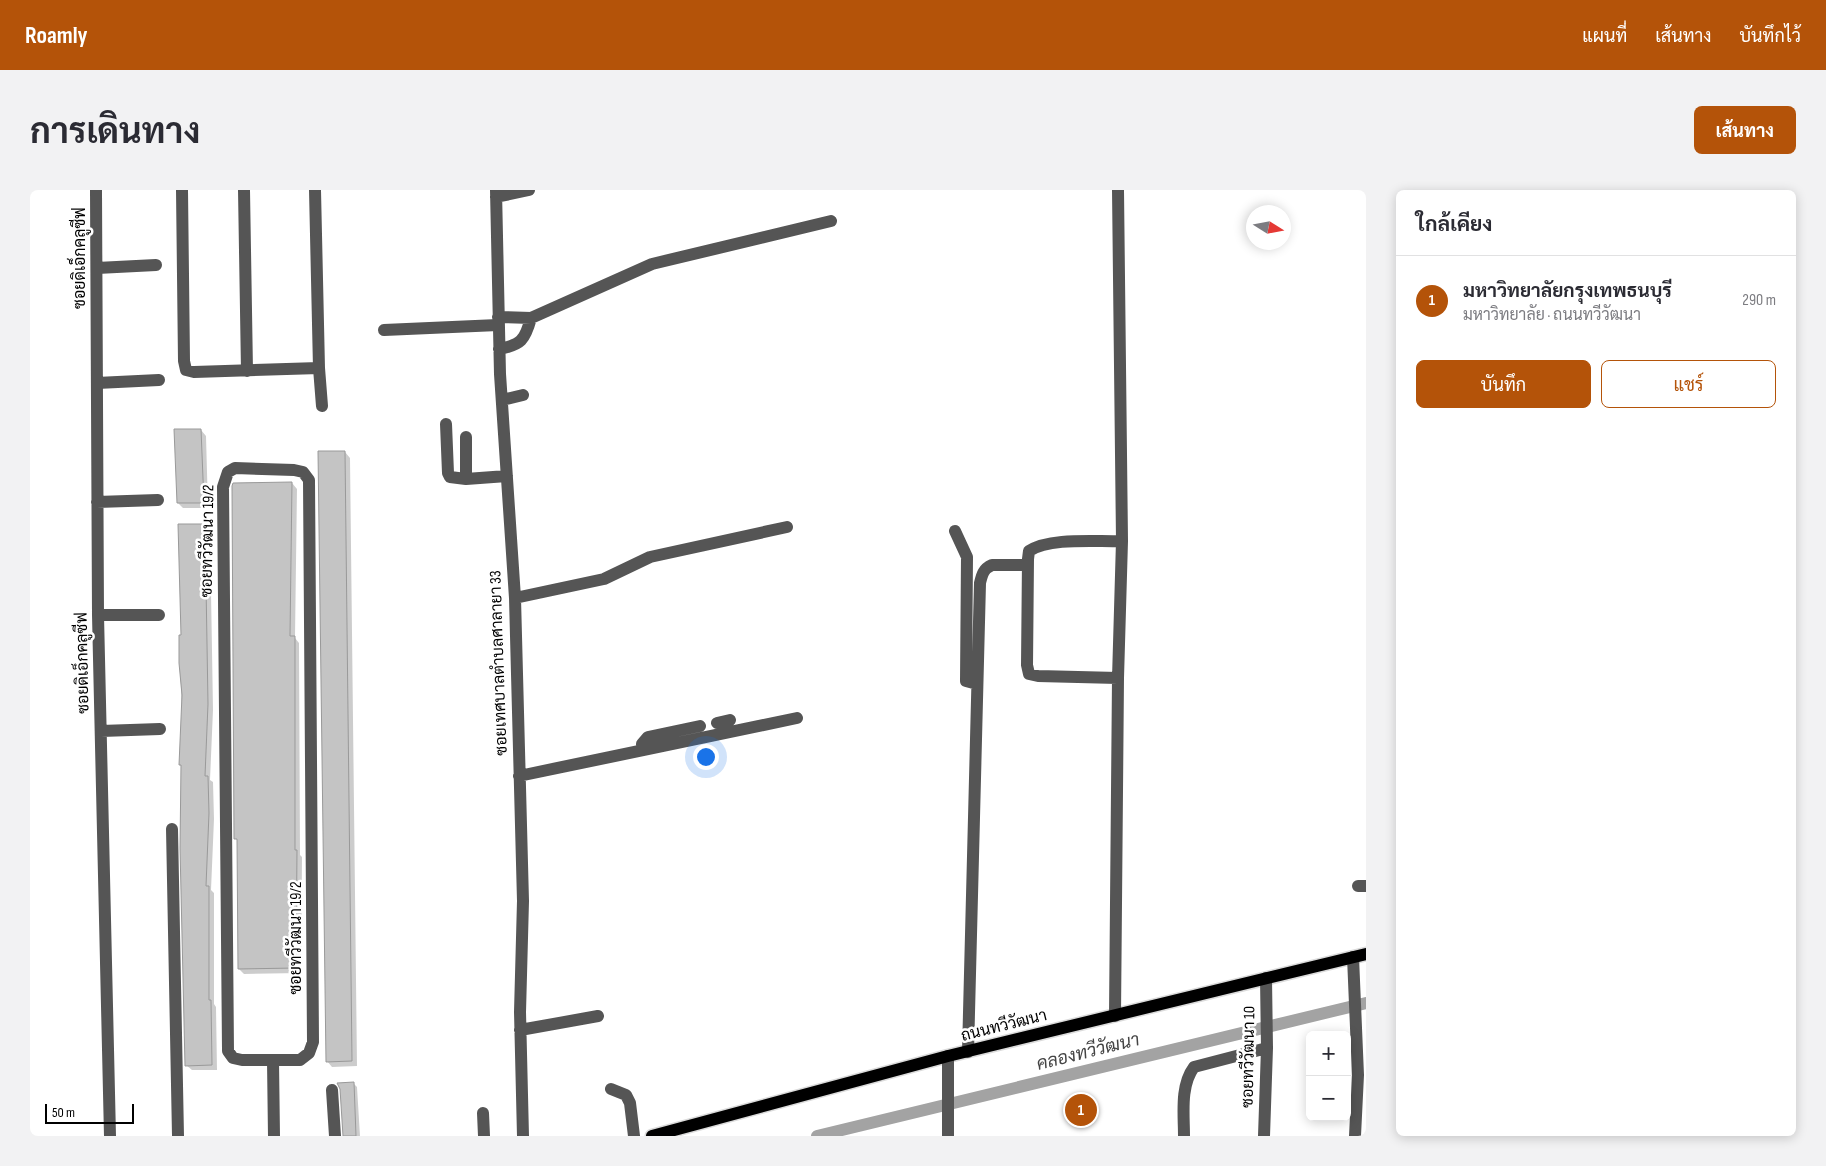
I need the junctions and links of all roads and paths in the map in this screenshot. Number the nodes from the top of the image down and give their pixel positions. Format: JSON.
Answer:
{"nodes":[{"id":1,"x":96,"y":190,"type":"edge"},
{"id":2,"x":182,"y":190,"type":"edge"},
{"id":3,"x":244,"y":190,"type":"edge"},
{"id":4,"x":315,"y":190,"type":"edge"},
{"id":5,"x":530,"y":190,"type":"edge"},
{"id":6,"x":1118,"y":190,"type":"edge"},
{"id":7,"x":496,"y":193,"type":"edge"},
{"id":8,"x":831,"y":221,"type":"dead end"},
{"id":9,"x":156,"y":265,"type":"dead end"},
{"id":10,"x":97,"y":268,"type":"junction"},
{"id":11,"x":531,"y":318,"type":"junction"},
{"id":12,"x":498,"y":321,"type":"junction"},
{"id":13,"x":384,"y":330,"type":"dead end"},
{"id":14,"x":499,"y":349,"type":"junction"},
{"id":15,"x":319,"y":368,"type":"junction"},
{"id":16,"x":247,"y":371,"type":"junction"},
{"id":17,"x":159,"y":380,"type":"dead end"},
{"id":18,"x":97,"y":383,"type":"junction"},
{"id":19,"x":524,"y":395,"type":"dead end"},
{"id":20,"x":502,"y":400,"type":"junction"},
{"id":21,"x":322,"y":406,"type":"dead end"},
{"id":22,"x":446,"y":424,"type":"dead end"},
{"id":23,"x":466,"y":437,"type":"dead end"},
{"id":24,"x":507,"y":476,"type":"junction"},
{"id":25,"x":466,"y":479,"type":"junction"},
{"id":26,"x":158,"y":500,"type":"dead end"},
{"id":27,"x":97,"y":502,"type":"junction"},
{"id":28,"x":787,"y":527,"type":"dead end"},
{"id":29,"x":955,"y":531,"type":"dead end"},
{"id":30,"x":1122,"y":541,"type":"junction"},
{"id":31,"x":1028,"y":565,"type":"junction"},
{"id":32,"x":515,"y":598,"type":"junction"},
{"id":33,"x":98,"y":615,"type":"junction"},
{"id":34,"x":159,"y":615,"type":"dead end"},
{"id":35,"x":1118,"y":678,"type":"junction"},
{"id":36,"x":977,"y":684,"type":"junction"},
{"id":37,"x":797,"y":718,"type":"dead end"},
{"id":38,"x":700,"y":726,"type":"dead end"},
{"id":39,"x":160,"y":729,"type":"dead end"},
{"id":40,"x":101,"y":731,"type":"junction"},
{"id":41,"x":643,"y":750,"type":"junction"},
{"id":42,"x":519,"y":776,"type":"junction"},
{"id":43,"x":172,"y":829,"type":"dead end"},
{"id":44,"x":1360,"y":956,"type":"edge"},
{"id":45,"x":1266,"y":978,"type":"junction"},
{"id":46,"x":598,"y":1016,"type":"dead end"},
{"id":47,"x":1115,"y":1016,"type":"junction"},
{"id":48,"x":520,"y":1030,"type":"junction"},
{"id":49,"x":1267,"y":1046,"type":"junction"},
{"id":50,"x":968,"y":1052,"type":"junction"},
{"id":51,"x":948,"y":1056,"type":"junction"},
{"id":52,"x":273,"y":1060,"type":"junction"},
{"id":53,"x":611,"y":1089,"type":"dead end"},
{"id":54,"x":332,"y":1090,"type":"dead end"},
{"id":55,"x":482,"y":1113,"type":"dead end"},
{"id":56,"x":110,"y":1136,"type":"edge"},
{"id":57,"x":178,"y":1136,"type":"edge"},
{"id":58,"x":274,"y":1136,"type":"edge"},
{"id":59,"x":335,"y":1136,"type":"edge"},
{"id":60,"x":484,"y":1136,"type":"edge"},
{"id":61,"x":523,"y":1136,"type":"edge"},
{"id":62,"x":634,"y":1136,"type":"edge"},
{"id":63,"x":652,"y":1136,"type":"edge"},
{"id":64,"x":948,"y":1136,"type":"edge"},
{"id":65,"x":1184,"y":1136,"type":"edge"},
{"id":66,"x":1264,"y":1136,"type":"edge"},
{"id":67,"x":1355,"y":1136,"type":"edge"}],
"edges":[{"from":1,"to":10,"type":"street","name":"ซอยดิเอ็กคลูซีฟ"},
{"from":2,"to":16,"type":"street"},
{"from":3,"to":16,"type":"street"},
{"from":4,"to":15,"type":"street"},
{"from":5,"to":7,"type":"street"},
{"from":6,"to":30,"type":"street"},
{"from":7,"to":12,"type":"street","name":"ซอยเทศบาลตำบลศาลายา 33"},
{"from":8,"to":11,"type":"street"},
{"from":9,"to":10,"type":"street"},
{"from":10,"to":18,"type":"street","name":"ซอยดิเอ็กคลูซีฟ"},
{"from":11,"to":12,"type":"street"},
{"from":11,"to":14,"type":"street"},
{"from":12,"to":13,"type":"street"},
{"from":12,"to":14,"type":"street","name":"ซอยเทศบาลตำบลศาลายา 33"},
{"from":14,"to":20,"type":"street","name":"ซอยเทศบาลตำบลศาลายา 33"},
{"from":15,"to":16,"type":"street"},
{"from":15,"to":21,"type":"street"},
{"from":17,"to":18,"type":"street"},
{"from":18,"to":27,"type":"street","name":"ซอยดิเอ็กคลูซีฟ"},
{"from":19,"to":20,"type":"street"},
{"from":20,"to":24,"type":"street","name":"ซอยเทศบาลตำบลศาลายา 33"},
{"from":22,"to":25,"type":"street"},
{"from":23,"to":25,"type":"street"},
{"from":24,"to":25,"type":"street"},
{"from":24,"to":32,"type":"street","name":"ซอยเทศบาลตำบลศาลายา 33"},
{"from":26,"to":27,"type":"street"},
{"from":27,"to":33,"type":"street","name":"ซอยดิเอ็กคลูซีฟ"},
{"from":28,"to":32,"type":"street"},
{"from":29,"to":36,"type":"street"},
{"from":30,"to":31,"type":"street"},
{"from":30,"to":35,"type":"street"},
{"from":31,"to":35,"type":"street"},
{"from":31,"to":36,"type":"street"},
{"from":32,"to":42,"type":"street","name":"ซอยเทศบาลตำบลศาลายา 33"},
{"from":33,"to":34,"type":"street"},
{"from":33,"to":40,"type":"street","name":"ซอยดิเอ็กคลูซีฟ"},
{"from":35,"to":47,"type":"street"},
{"from":36,"to":50,"type":"street"},
{"from":37,"to":41,"type":"street"},
{"from":38,"to":41,"type":"street"},
{"from":39,"to":40,"type":"street"},
{"from":40,"to":56,"type":"street","name":"ซอยดิเอ็กคลูซีฟ"},
{"from":41,"to":42,"type":"street"},
{"from":42,"to":48,"type":"street","name":"ซอยเทศบาลตำบลศาลายา 33"},
{"from":43,"to":57,"type":"street"},
{"from":44,"to":45,"type":"main road","name":"ถนนทวีวัฒนา"},
{"from":44,"to":67,"type":"street"},
{"from":45,"to":47,"type":"main road","name":"ถนนทวีวัฒนา"},
{"from":45,"to":49,"type":"street","name":"ซอยทวีวัฒนา 10"},
{"from":46,"to":48,"type":"street"},
{"from":47,"to":50,"type":"main road","name":"ถนนทวีวัฒนา"},
{"from":48,"to":61,"type":"street","name":"ซอยเทศบาลตำบลศาลายา 33"},
{"from":49,"to":65,"type":"street"},
{"from":49,"to":66,"type":"street","name":"ซอยทวีวัฒนา 10"},
{"from":50,"to":51,"type":"main road","name":"ถนนทวีวัฒนา"},
{"from":51,"to":63,"type":"main road","name":"ถนนทวีวัฒนา"},
{"from":51,"to":64,"type":"street"},
{"from":52,"to":52,"type":"street","name":"ซอยทวีวัฒนา 19/2"},
{"from":52,"to":58,"type":"street"},
{"from":53,"to":62,"type":"street"},
{"from":54,"to":59,"type":"street"},
{"from":55,"to":60,"type":"street"}]}
